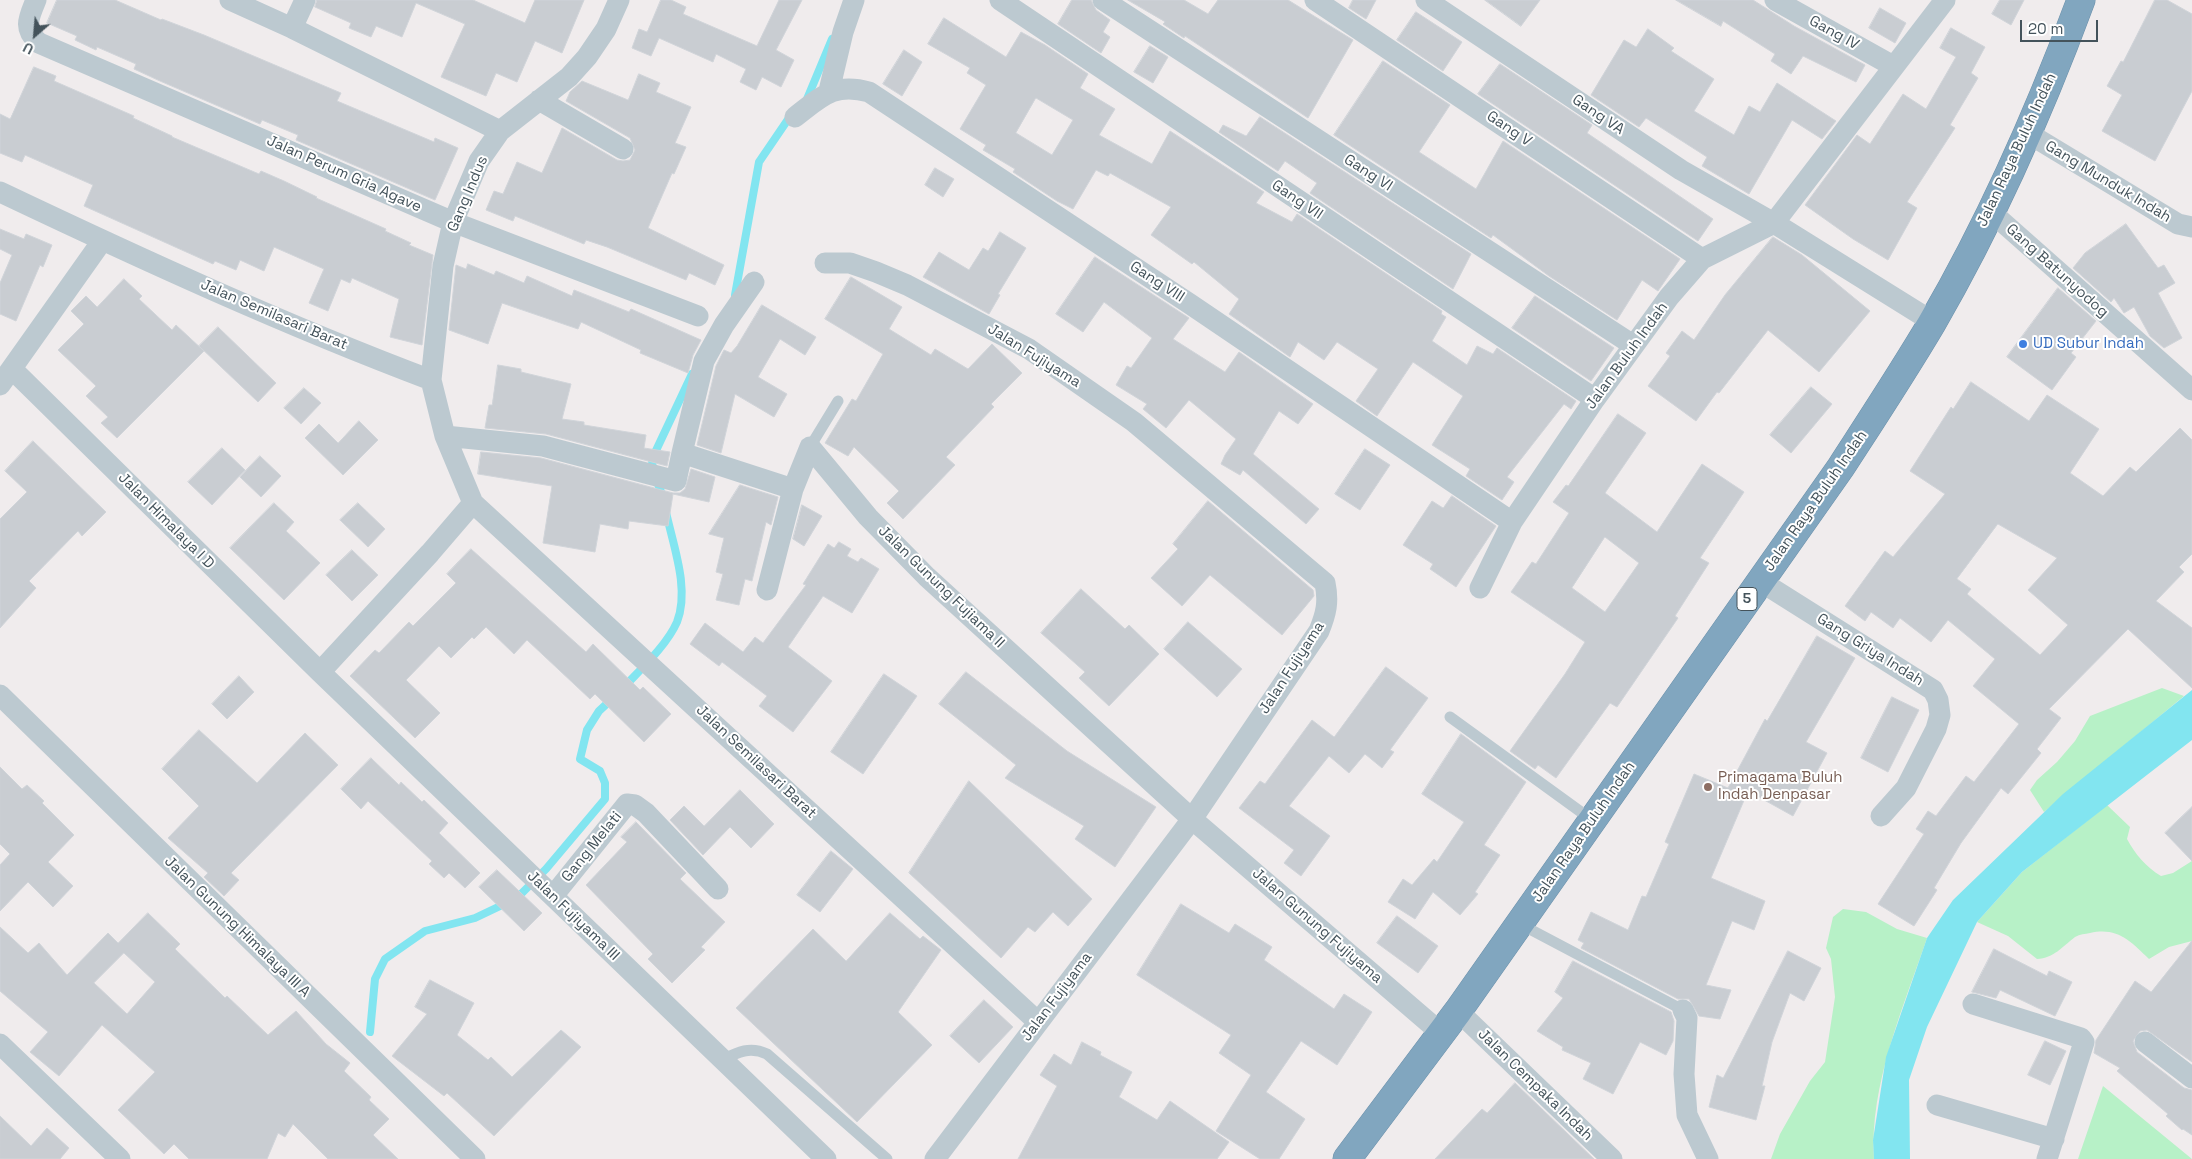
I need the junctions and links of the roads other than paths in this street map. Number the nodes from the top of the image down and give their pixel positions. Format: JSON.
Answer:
{"nodes":[{"id":1,"x":36,"y":0,"type":"edge"},
{"id":2,"x":230,"y":0,"type":"edge"},
{"id":3,"x":305,"y":0,"type":"edge"},
{"id":4,"x":619,"y":0,"type":"edge"},
{"id":5,"x":854,"y":0,"type":"edge"},
{"id":6,"x":1000,"y":0,"type":"edge"},
{"id":7,"x":1103,"y":0,"type":"edge"},
{"id":8,"x":1315,"y":0,"type":"edge"},
{"id":9,"x":1426,"y":0,"type":"edge"},
{"id":10,"x":1775,"y":0,"type":"edge"},
{"id":11,"x":1945,"y":0,"type":"edge"},
{"id":12,"x":2081,"y":0,"type":"edge"},
{"id":13,"x":292,"y":28,"type":"junction"},
{"id":14,"x":1893,"y":66,"type":"junction"},
{"id":15,"x":829,"y":91,"type":"junction"},
{"id":16,"x":539,"y":100,"type":"junction"},
{"id":17,"x":795,"y":117,"type":"dead end"},
{"id":18,"x":500,"y":131,"type":"junction"},
{"id":19,"x":2026,"y":132,"type":"junction"},
{"id":20,"x":623,"y":149,"type":"dead end"},
{"id":21,"x":0,"y":192,"type":"edge"},
{"id":22,"x":1990,"y":211,"type":"junction"},
{"id":23,"x":453,"y":222,"type":"junction"},
{"id":24,"x":1774,"y":223,"type":"junction"},
{"id":25,"x":2192,"y":228,"type":"edge"},
{"id":26,"x":102,"y":241,"type":"junction"},
{"id":27,"x":1702,"y":259,"type":"junction"},
{"id":28,"x":825,"y":263,"type":"dead end"},
{"id":29,"x":754,"y":282,"type":"dead end"},
{"id":30,"x":698,"y":316,"type":"dead end"},
{"id":31,"x":1932,"y":322,"type":"junction"},
{"id":32,"x":1633,"y":346,"type":"junction"},
{"id":33,"x":6,"y":377,"type":"edge"},
{"id":34,"x":431,"y":380,"type":"junction"},
{"id":35,"x":2192,"y":390,"type":"edge"},
{"id":36,"x":1595,"y":399,"type":"junction"},
{"id":37,"x":838,"y":401,"type":"dead end"},
{"id":38,"x":445,"y":436,"type":"junction"},
{"id":39,"x":810,"y":447,"type":"junction"},
{"id":40,"x":682,"y":453,"type":"junction"},
{"id":41,"x":793,"y":489,"type":"junction"},
{"id":42,"x":473,"y":503,"type":"junction"},
{"id":43,"x":1512,"y":522,"type":"junction"},
{"id":44,"x":1760,"y":581,"type":"junction"},
{"id":45,"x":1480,"y":588,"type":"dead end"},
{"id":46,"x":767,"y":590,"type":"dead end"},
{"id":47,"x":320,"y":672,"type":"junction"},
{"id":48,"x":0,"y":695,"type":"edge"},
{"id":49,"x":1450,"y":717,"type":"dead end"},
{"id":50,"x":1881,"y":816,"type":"dead end"},
{"id":51,"x":1192,"y":819,"type":"junction"},
{"id":52,"x":1592,"y":820,"type":"junction"},
{"id":53,"x":718,"y":889,"type":"dead end"},
{"id":54,"x":552,"y":896,"type":"junction"},
{"id":55,"x":1520,"y":924,"type":"junction"},
{"id":56,"x":1973,"y":1004,"type":"dead end"},
{"id":57,"x":1683,"y":1010,"type":"joint"},
{"id":58,"x":1458,"y":1011,"type":"junction"},
{"id":59,"x":1038,"y":1022,"type":"junction"},
{"id":60,"x":1442,"y":1033,"type":"junction"},
{"id":61,"x":2145,"y":1042,"type":"dead end"},
{"id":62,"x":0,"y":1044,"type":"edge"},
{"id":63,"x":722,"y":1060,"type":"junction"},
{"id":64,"x":2192,"y":1078,"type":"edge"},
{"id":65,"x":1937,"y":1105,"type":"dead end"},
{"id":66,"x":2051,"y":1149,"type":"edge"},
{"id":67,"x":120,"y":1159,"type":"edge"},
{"id":68,"x":475,"y":1159,"type":"edge"},
{"id":69,"x":826,"y":1159,"type":"edge"},
{"id":70,"x":887,"y":1159,"type":"edge"},
{"id":71,"x":935,"y":1159,"type":"edge"},
{"id":72,"x":1347,"y":1159,"type":"edge"},
{"id":73,"x":1612,"y":1159,"type":"edge"},
{"id":74,"x":1708,"y":1159,"type":"edge"}],
"edges":[{"from":1,"to":23,"type":"street","name":"Jalan Perum Gria Agave"},
{"from":2,"to":13,"type":"street"},
{"from":3,"to":13,"type":"street"},
{"from":4,"to":16,"type":"street","name":"Gang Indus"},
{"from":5,"to":15,"type":"street"},
{"from":6,"to":36,"type":"street","name":"Gang VII"},
{"from":7,"to":32,"type":"street","name":"Gang VI"},
{"from":8,"to":27,"type":"street","name":"Gang V"},
{"from":9,"to":24,"type":"street","name":"Gang VA"},
{"from":10,"to":14,"type":"street","name":"Gang IV"},
{"from":11,"to":14,"type":"street","name":"Jalan Buluh Indah"},
{"from":12,"to":19,"type":"highway","name":"Jalan Raya Buluh Indah","number":"5"},
{"from":13,"to":18,"type":"street"},
{"from":14,"to":24,"type":"street","name":"Jalan Buluh Indah"},
{"from":15,"to":17,"type":"street"},
{"from":15,"to":43,"type":"street","name":"Gang VIII"},
{"from":16,"to":18,"type":"street","name":"Gang Indus"},
{"from":16,"to":20,"type":"street"},
{"from":18,"to":23,"type":"street","name":"Gang Indus"},
{"from":19,"to":22,"type":"highway","name":"Jalan Raya Buluh Indah","number":"5"},
{"from":19,"to":25,"type":"street","name":"Gang Munduk Indah"},
{"from":21,"to":26,"type":"street","name":"Jalan Semilasari Barat"},
{"from":22,"to":31,"type":"highway","name":"Jalan Raya Buluh Indah","number":"5"},
{"from":22,"to":35,"type":"street","name":"Gang Batunyodog"},
{"from":23,"to":30,"type":"street","name":"Jalan Perum Gria Agave"},
{"from":23,"to":34,"type":"street","name":"Gang Indus"},
{"from":24,"to":27,"type":"street","name":"Jalan Buluh Indah"},
{"from":24,"to":31,"type":"street"},
{"from":26,"to":33,"type":"street"},
{"from":26,"to":34,"type":"street","name":"Jalan Semilasari Barat"},
{"from":27,"to":32,"type":"street","name":"Jalan Buluh Indah"},
{"from":28,"to":51,"type":"street","name":"Jalan Fujiyama"},
{"from":29,"to":40,"type":"street"},
{"from":31,"to":44,"type":"highway","name":"Jalan Raya Buluh Indah","number":"5"},
{"from":32,"to":36,"type":"street","name":"Jalan Buluh Indah"},
{"from":33,"to":47,"type":"street","name":"Jalan Himalaya I D"},
{"from":34,"to":38,"type":"street","name":"Jalan Semilasari Barat"},
{"from":36,"to":43,"type":"street","name":"Jalan Buluh Indah"},
{"from":37,"to":39,"type":"lane"},
{"from":38,"to":40,"type":"street"},
{"from":38,"to":42,"type":"street","name":"Jalan Semilasari Barat"},
{"from":39,"to":41,"type":"street"},
{"from":39,"to":51,"type":"street","name":"Jalan Gunung Fujiama II"},
{"from":40,"to":41,"type":"street"},
{"from":41,"to":46,"type":"street"},
{"from":42,"to":47,"type":"street"},
{"from":42,"to":59,"type":"street","name":"Jalan Semilasari Barat"},
{"from":43,"to":45,"type":"street","name":"Jalan Buluh Indah"},
{"from":44,"to":50,"type":"street","name":"Gang Griya Indah"},
{"from":44,"to":52,"type":"highway","name":"Jalan Raya Buluh Indah","number":"5"},
{"from":47,"to":54,"type":"street","name":"Jalan Fujiyama III"},
{"from":48,"to":68,"type":"street","name":"Jalan Gunung Himalaya III A"},
{"from":49,"to":52,"type":"lane"},
{"from":51,"to":59,"type":"street","name":"Jalan Fujiyama"},
{"from":51,"to":60,"type":"street","name":"Jalan Gunung Fujiyama"},
{"from":52,"to":55,"type":"highway","name":"Jalan Raya Buluh Indah","number":"5"},
{"from":53,"to":54,"type":"street","name":"Gang Melati"},
{"from":54,"to":63,"type":"street","name":"Jalan Fujiyama III"},
{"from":55,"to":57,"type":"lane"},
{"from":55,"to":58,"type":"highway","name":"Jalan Raya Buluh Indah","number":"5"},
{"from":56,"to":66,"type":"street"},
{"from":57,"to":74,"type":"street"},
{"from":58,"to":60,"type":"highway","name":"Jalan Raya Buluh Indah","number":"5"},
{"from":58,"to":73,"type":"street","name":"Jalan Cempaka Indah"},
{"from":59,"to":71,"type":"street","name":"Jalan Fujiyama"},
{"from":60,"to":72,"type":"highway","name":"Jalan Raya Buluh Indah","number":"5"},
{"from":61,"to":64,"type":"street"},
{"from":62,"to":67,"type":"street"},
{"from":63,"to":69,"type":"street","name":"Jalan Fujiyama III"},
{"from":63,"to":70,"type":"lane"},
{"from":65,"to":66,"type":"street"}]}
